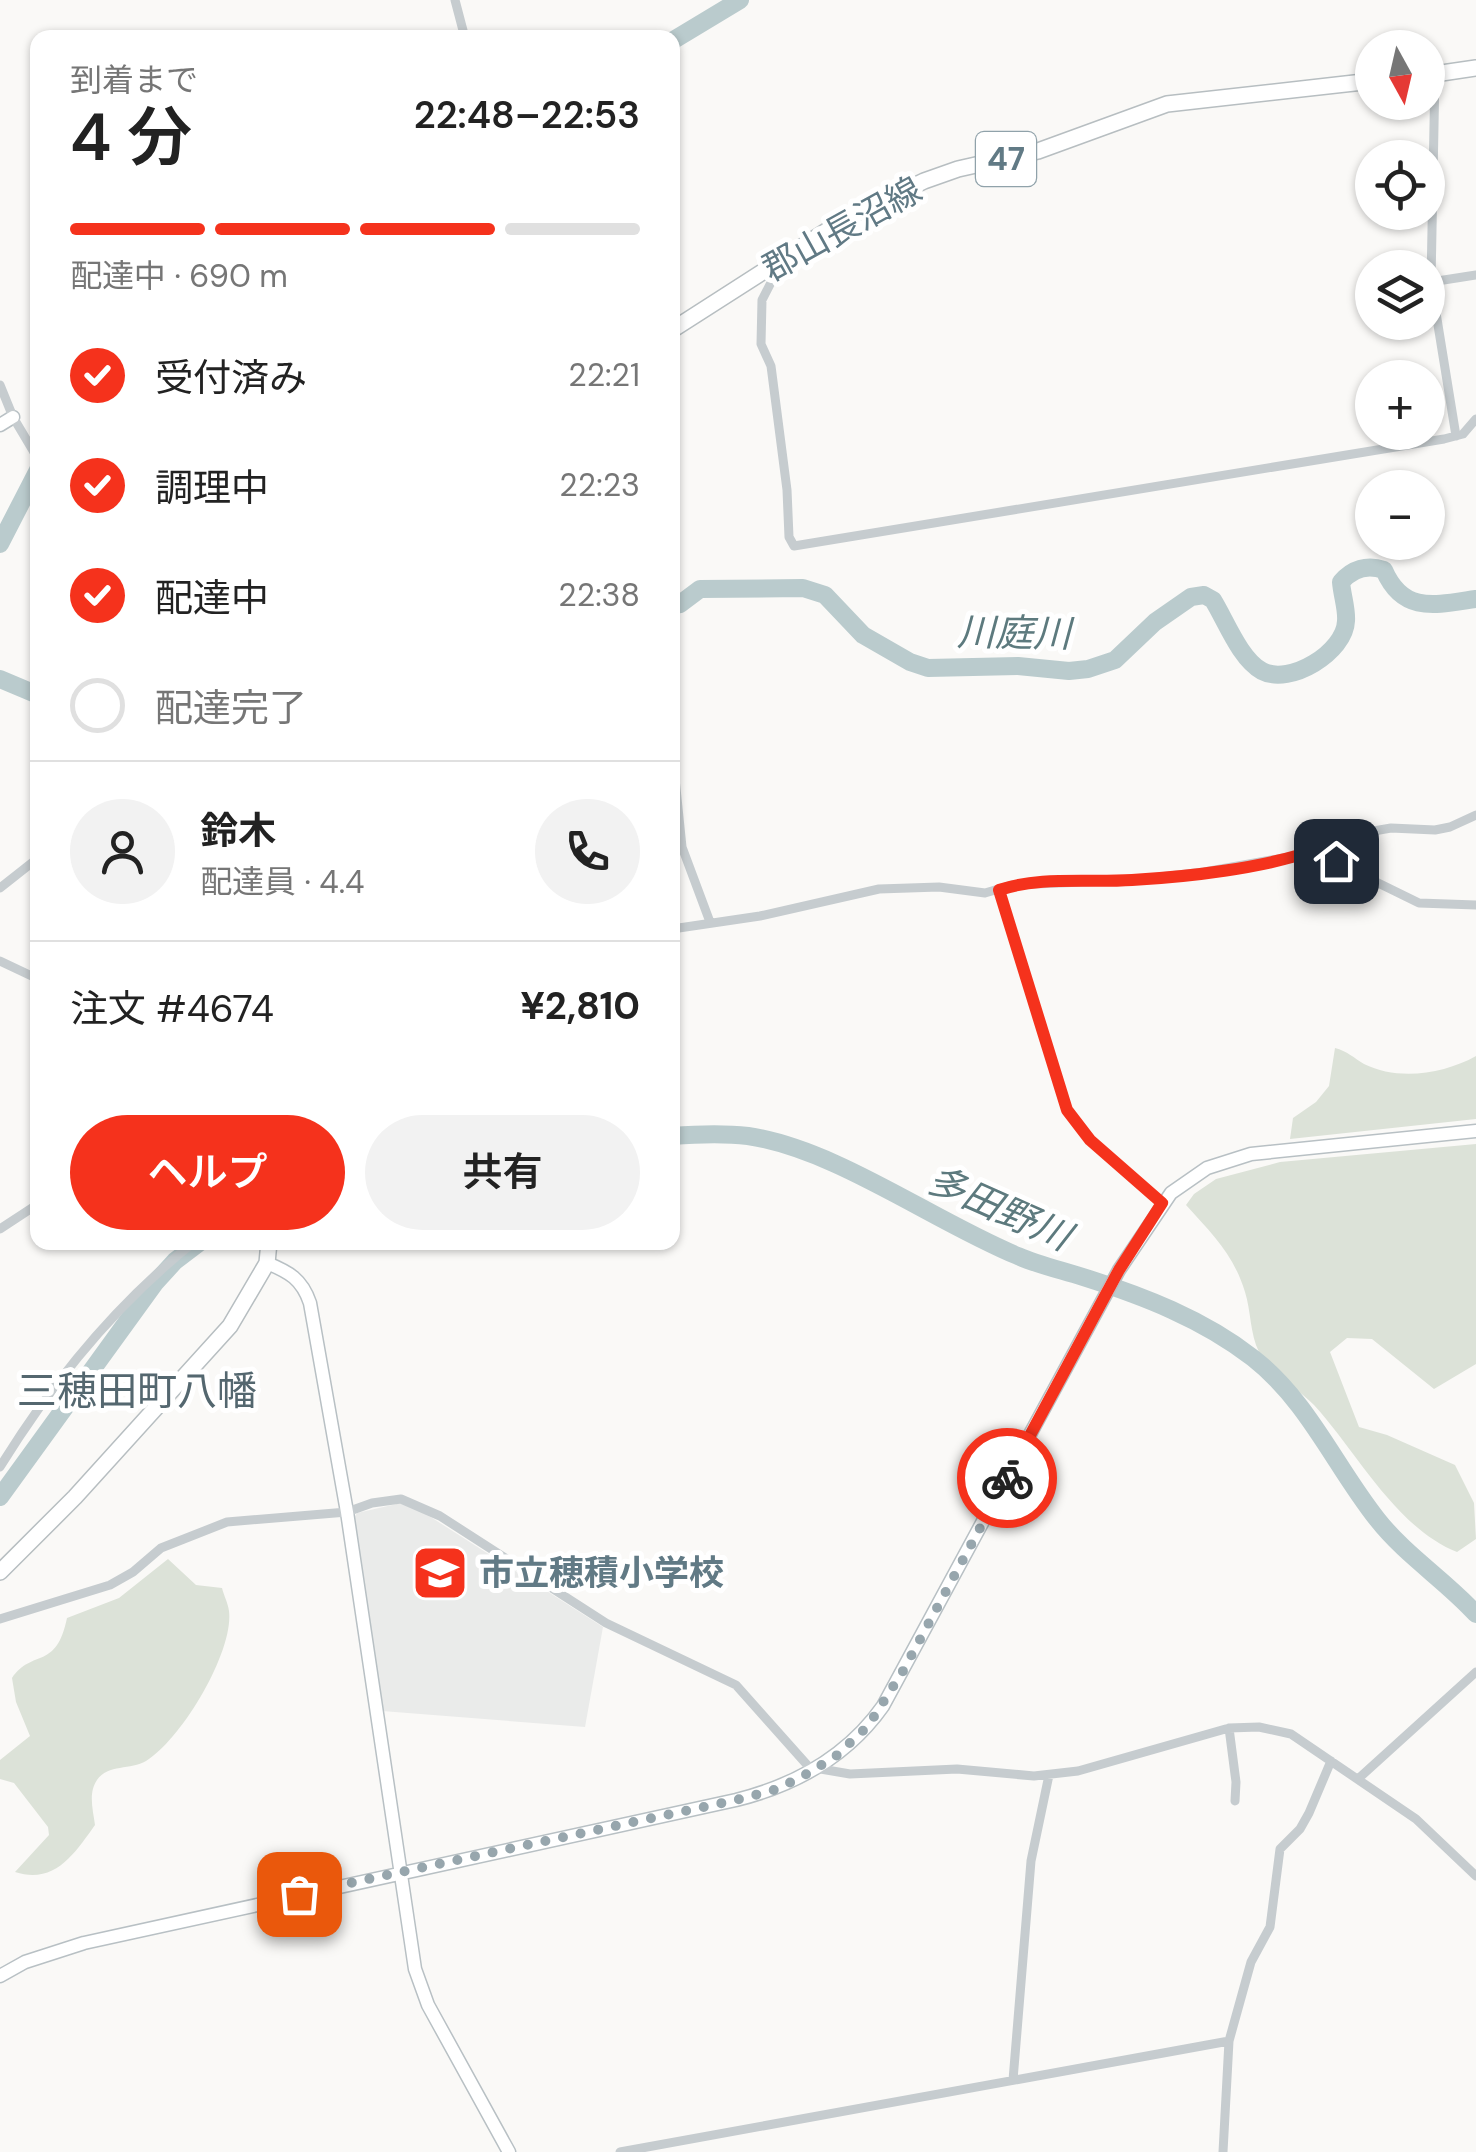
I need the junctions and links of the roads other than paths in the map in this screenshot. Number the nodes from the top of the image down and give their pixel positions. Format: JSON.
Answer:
{"nodes":[{"id":1,"x":456,"y":0,"type":"edge"},
{"id":2,"x":464,"y":30,"type":"edge"},
{"id":3,"x":1476,"y":68,"type":"edge"},
{"id":4,"x":1445,"y":73,"type":"edge"},
{"id":5,"x":1355,"y":83,"type":"edge"},
{"id":6,"x":1431,"y":120,"type":"edge"},
{"id":7,"x":1431,"y":250,"type":"edge"},
{"id":8,"x":784,"y":259,"type":"junction"},
{"id":9,"x":1476,"y":274,"type":"edge"},
{"id":10,"x":1445,"y":280,"type":"edge"},
{"id":11,"x":680,"y":325,"type":"edge"},
{"id":12,"x":1440,"y":340,"type":"edge"},
{"id":13,"x":0,"y":386,"type":"edge"},
{"id":14,"x":13,"y":417,"type":"junction"},
{"id":15,"x":1476,"y":420,"type":"edge"},
{"id":16,"x":0,"y":424,"type":"edge"},
{"id":17,"x":1456,"y":436,"type":"junction"},
{"id":18,"x":30,"y":445,"type":"edge"},
{"id":19,"x":1476,"y":815,"type":"edge"},
{"id":20,"x":680,"y":838,"type":"edge"},
{"id":21,"x":1317,"y":849,"type":"junction"},
{"id":22,"x":30,"y":864,"type":"edge"},
{"id":23,"x":0,"y":888,"type":"edge"},
{"id":24,"x":999,"y":890,"type":"junction"},
{"id":25,"x":1476,"y":905,"type":"edge"},
{"id":26,"x":710,"y":922,"type":"junction"},
{"id":27,"x":680,"y":928,"type":"edge"},
{"id":28,"x":0,"y":961,"type":"edge"},
{"id":29,"x":30,"y":974,"type":"edge"},
{"id":30,"x":1476,"y":1131,"type":"edge"},
{"id":31,"x":1162,"y":1203,"type":"junction"},
{"id":32,"x":30,"y":1209,"type":"edge"},
{"id":33,"x":0,"y":1230,"type":"edge"},
{"id":34,"x":185,"y":1250,"type":"edge"},
{"id":35,"x":268,"y":1250,"type":"edge"},
{"id":36,"x":266,"y":1264,"type":"junction"},
{"id":37,"x":0,"y":1467,"type":"edge"},
{"id":38,"x":347,"y":1512,"type":"junction"},
{"id":39,"x":0,"y":1572,"type":"edge"},
{"id":40,"x":0,"y":1618,"type":"edge"},
{"id":41,"x":1476,"y":1672,"type":"edge"},
{"id":42,"x":1229,"y":1728,"type":"junction"},
{"id":43,"x":1331,"y":1760,"type":"junction"},
{"id":44,"x":817,"y":1768,"type":"junction"},
{"id":45,"x":1048,"y":1775,"type":"junction"},
{"id":46,"x":1359,"y":1778,"type":"junction"},
{"id":47,"x":1234,"y":1801,"type":"dead end"},
{"id":48,"x":400,"y":1873,"type":"junction"},
{"id":49,"x":1476,"y":1876,"type":"edge"},
{"id":50,"x":0,"y":1976,"type":"edge"},
{"id":51,"x":1228,"y":2040,"type":"junction"},
{"id":52,"x":1013,"y":2080,"type":"junction"},
{"id":53,"x":509,"y":2152,"type":"edge"},
{"id":54,"x":620,"y":2152,"type":"edge"},
{"id":55,"x":1223,"y":2152,"type":"edge"}],
"edges":[{"from":1,"to":2,"type":"street"},
{"from":3,"to":4,"type":"main road"},
{"from":5,"to":8,"type":"main road","name":"郡山長沼線","number":"47"},
{"from":6,"to":7,"type":"street"},
{"from":8,"to":11,"type":"main road","name":"郡山長沼線","number":"47"},
{"from":8,"to":17,"type":"street"},
{"from":9,"to":10,"type":"street"},
{"from":12,"to":17,"type":"street"},
{"from":13,"to":14,"type":"street"},
{"from":14,"to":16,"type":"street"},
{"from":14,"to":18,"type":"street"},
{"from":15,"to":17,"type":"street"},
{"from":19,"to":21,"type":"street"},
{"from":20,"to":26,"type":"street"},
{"from":21,"to":24,"type":"street"},
{"from":21,"to":25,"type":"street"},
{"from":22,"to":23,"type":"street"},
{"from":24,"to":26,"type":"street"},
{"from":24,"to":31,"type":"street"},
{"from":26,"to":27,"type":"street"},
{"from":28,"to":29,"type":"street"},
{"from":30,"to":31,"type":"street"},
{"from":31,"to":44,"type":"street"},
{"from":32,"to":33,"type":"street"},
{"from":34,"to":37,"type":"street"},
{"from":35,"to":36,"type":"main road"},
{"from":36,"to":38,"type":"street"},
{"from":36,"to":39,"type":"main road"},
{"from":38,"to":40,"type":"street"},
{"from":38,"to":44,"type":"street"},
{"from":38,"to":48,"type":"street"},
{"from":41,"to":46,"type":"street"},
{"from":42,"to":43,"type":"street"},
{"from":42,"to":45,"type":"street"},
{"from":42,"to":47,"type":"street"},
{"from":43,"to":46,"type":"street"},
{"from":43,"to":51,"type":"street"},
{"from":44,"to":45,"type":"street"},
{"from":44,"to":48,"type":"street"},
{"from":45,"to":52,"type":"street"},
{"from":46,"to":49,"type":"street"},
{"from":48,"to":50,"type":"street"},
{"from":48,"to":53,"type":"street"},
{"from":51,"to":52,"type":"street"},
{"from":51,"to":55,"type":"street"},
{"from":52,"to":54,"type":"street"}]}
